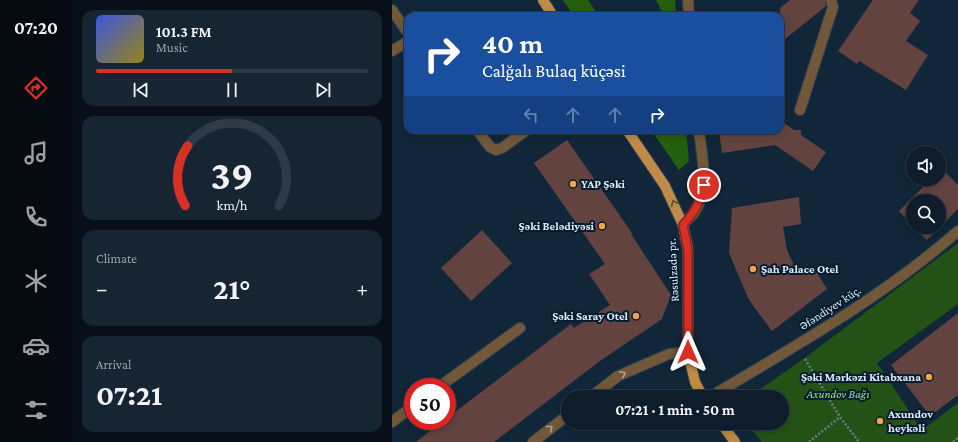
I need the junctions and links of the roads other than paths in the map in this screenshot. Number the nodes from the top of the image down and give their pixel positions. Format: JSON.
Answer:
{"nodes":[{"id":1,"x":543,"y":0,"type":"edge"},
{"id":2,"x":688,"y":0,"type":"edge"},
{"id":3,"x":831,"y":0,"type":"edge"},
{"id":4,"x":392,"y":10,"type":"edge"},
{"id":5,"x":550,"y":12,"type":"edge"},
{"id":6,"x":689,"y":12,"type":"edge"},
{"id":7,"x":404,"y":27,"type":"edge"},
{"id":8,"x":404,"y":44,"type":"edge"},
{"id":9,"x":392,"y":51,"type":"edge"},
{"id":10,"x":800,"y":110,"type":"dead end"},
{"id":11,"x":480,"y":134,"type":"edge"},
{"id":12,"x":521,"y":134,"type":"edge"},
{"id":13,"x":630,"y":134,"type":"edge"},
{"id":14,"x":699,"y":134,"type":"edge"},
{"id":15,"x":683,"y":225,"type":"junction"},
{"id":16,"x":958,"y":231,"type":"edge"},
{"id":17,"x":520,"y":328,"type":"dead end"},
{"id":18,"x":688,"y":352,"type":"junction"},
{"id":19,"x":451,"y":378,"type":"edge"},
{"id":20,"x":600,"y":390,"type":"edge"},
{"id":21,"x":699,"y":390,"type":"edge"},
{"id":22,"x":722,"y":390,"type":"edge"},
{"id":23,"x":404,"y":413,"type":"edge"},
{"id":24,"x":561,"y":420,"type":"edge"},
{"id":25,"x":392,"y":422,"type":"edge"},
{"id":26,"x":726,"y":430,"type":"edge"},
{"id":27,"x":533,"y":442,"type":"edge"},
{"id":28,"x":735,"y":442,"type":"edge"}],
"edges":[{"from":1,"to":5,"type":"main road"},
{"from":2,"to":6,"type":"street"},
{"from":3,"to":10,"type":"street"},
{"from":4,"to":7,"type":"street"},
{"from":8,"to":9,"type":"street"},
{"from":11,"to":12,"type":"street"},
{"from":15,"to":13,"type":"main road","name":"Rəsulzadə pr.","one_way":true},
{"from":14,"to":15,"type":"street"},
{"from":15,"to":18,"type":"main road","name":"Rəsulzadə pr."},
{"from":16,"to":22,"type":"street","name":"Əfəndiyev küç."},
{"from":17,"to":19,"type":"street"},
{"from":20,"to":18,"type":"street","one_way":true},
{"from":18,"to":21,"type":"main road","name":"Rəsulzadə pr."},
{"from":23,"to":25,"type":"street"},
{"from":27,"to":24,"type":"street","one_way":true},
{"from":26,"to":28,"type":"main road"}]}
